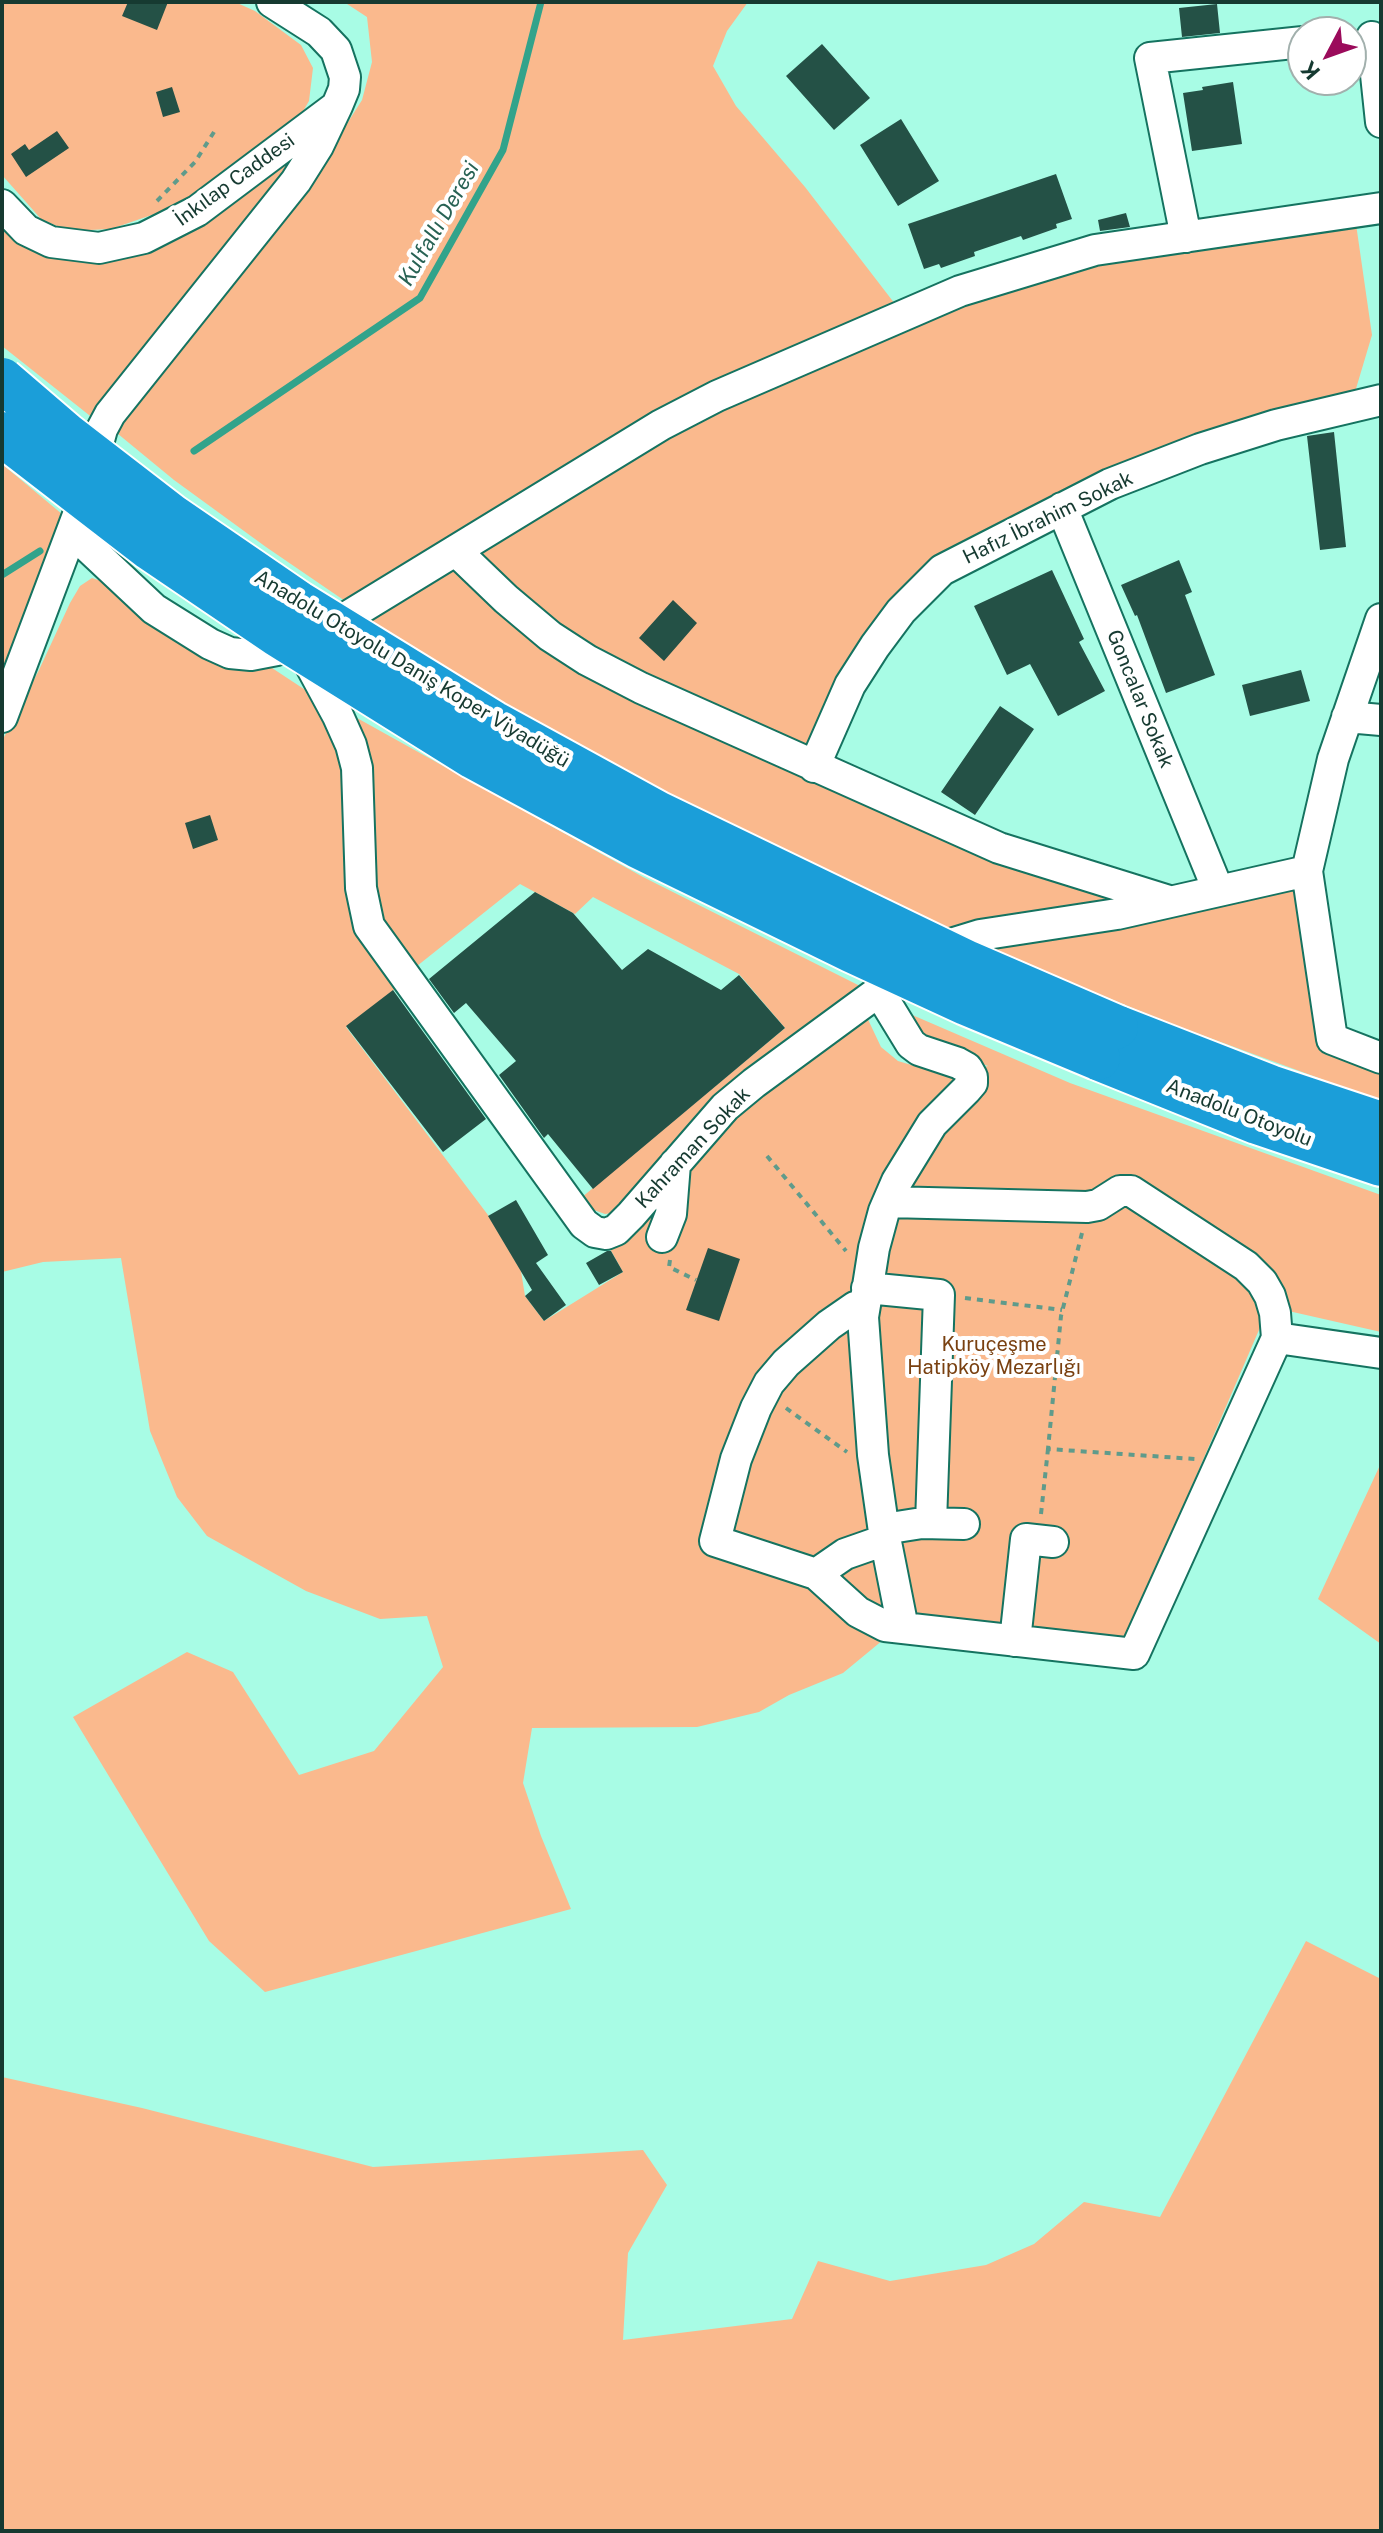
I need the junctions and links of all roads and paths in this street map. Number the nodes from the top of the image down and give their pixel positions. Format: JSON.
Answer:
{"nodes":[{"id":1,"x":272,"y":2,"type":"edge"},
{"id":2,"x":1368,"y":37,"type":"edge"},
{"id":3,"x":1287,"y":44,"type":"edge"},
{"id":4,"x":337,"y":106,"type":"junction"},
{"id":5,"x":1381,"y":122,"type":"edge"},
{"id":6,"x":214,"y":132,"type":"dead end"},
{"id":7,"x":2,"y":205,"type":"edge"},
{"id":8,"x":1381,"y":208,"type":"edge"},
{"id":9,"x":147,"y":212,"type":"dead end"},
{"id":10,"x":1186,"y":237,"type":"junction"},
{"id":11,"x":2,"y":380,"type":"edge"},
{"id":12,"x":1381,"y":400,"type":"edge"},
{"id":13,"x":2,"y":434,"type":"edge"},
{"id":14,"x":1062,"y":508,"type":"junction"},
{"id":15,"x":73,"y":533,"type":"junction"},
{"id":16,"x":456,"y":551,"type":"junction"},
{"id":17,"x":1381,"y":619,"type":"edge"},
{"id":18,"x":299,"y":642,"type":"junction"},
{"id":19,"x":2,"y":717,"type":"edge"},
{"id":20,"x":1347,"y":717,"type":"junction"},
{"id":21,"x":1381,"y":720,"type":"edge"},
{"id":22,"x":814,"y":767,"type":"junction"},
{"id":23,"x":1307,"y":871,"type":"junction"},
{"id":24,"x":1218,"y":890,"type":"junction"},
{"id":25,"x":1171,"y":901,"type":"junction"},
{"id":26,"x":878,"y":990,"type":"junction"},
{"id":27,"x":1107,"y":1043,"type":"junction"},
{"id":28,"x":1381,"y":1058,"type":"edge"},
{"id":29,"x":1381,"y":1124,"type":"edge"},
{"id":30,"x":767,"y":1156,"type":"dead end"},
{"id":31,"x":675,"y":1164,"type":"junction"},
{"id":32,"x":1381,"y":1164,"type":"edge"},
{"id":33,"x":888,"y":1202,"type":"junction"},
{"id":34,"x":1090,"y":1207,"type":"junction"},
{"id":35,"x":662,"y":1237,"type":"joint"},
{"id":36,"x":696,"y":1280,"type":"dead end"},
{"id":37,"x":867,"y":1290,"type":"junction"},
{"id":38,"x":939,"y":1295,"type":"junction"},
{"id":39,"x":1062,"y":1310,"type":"junction"},
{"id":40,"x":1277,"y":1338,"type":"junction"},
{"id":41,"x":1381,"y":1353,"type":"edge"},
{"id":42,"x":764,"y":1393,"type":"junction"},
{"id":43,"x":1048,"y":1449,"type":"junction"},
{"id":44,"x":1221,"y":1460,"type":"junction"},
{"id":45,"x":876,"y":1472,"type":"junction"},
{"id":46,"x":931,"y":1523,"type":"junction"},
{"id":47,"x":964,"y":1524,"type":"dead end"},
{"id":48,"x":884,"y":1534,"type":"junction"},
{"id":49,"x":1046,"y":1541,"type":"joint"},
{"id":50,"x":816,"y":1574,"type":"junction"},
{"id":51,"x":903,"y":1628,"type":"junction"},
{"id":52,"x":1015,"y":1641,"type":"junction"}],
"edges":[{"from":1,"to":4,"type":"street"},
{"from":2,"to":5,"type":"street"},
{"from":3,"to":10,"type":"street"},
{"from":4,"to":7,"type":"street","name":"İnkılap Caddesi"},
{"from":4,"to":15,"type":"street"},
{"from":6,"to":9,"type":"path"},
{"from":8,"to":10,"type":"street"},
{"from":10,"to":16,"type":"street"},
{"from":11,"to":27,"type":"highway","name":"Anadolu Otoyolu Daniş Koper Viyadüğü","bridge":true},
{"from":12,"to":14,"type":"street","name":"Hafız İbrahim Sokak"},
{"from":13,"to":27,"type":"highway","name":"Anadolu Otoyolu Daniş Koper Viyadüğü","bridge":true},
{"from":14,"to":22,"type":"street","name":"Hafız İbrahim Sokak"},
{"from":14,"to":24,"type":"street","name":"Goncalar Sokak"},
{"from":15,"to":18,"type":"street"},
{"from":15,"to":19,"type":"street"},
{"from":16,"to":18,"type":"street"},
{"from":16,"to":22,"type":"street"},
{"from":17,"to":20,"type":"street"},
{"from":18,"to":31,"type":"street","name":"Kahraman Sokak"},
{"from":20,"to":21,"type":"street"},
{"from":20,"to":23,"type":"street"},
{"from":22,"to":25,"type":"street"},
{"from":23,"to":24,"type":"street","name":"Kahraman Sokak"},
{"from":23,"to":28,"type":"street"},
{"from":24,"to":25,"type":"street","name":"Kahraman Sokak"},
{"from":25,"to":26,"type":"street","name":"Kahraman Sokak"},
{"from":26,"to":31,"type":"street","name":"Kahraman Sokak"},
{"from":26,"to":33,"type":"street"},
{"from":27,"to":29,"type":"highway","name":"Anadolu Otoyolu"},
{"from":27,"to":32,"type":"highway","name":"Anadolu Otoyolu"},
{"from":30,"to":37,"type":"path"},
{"from":31,"to":35,"type":"street"},
{"from":33,"to":34,"type":"street"},
{"from":33,"to":37,"type":"street"},
{"from":34,"to":39,"type":"path"},
{"from":34,"to":40,"type":"street"},
{"from":35,"to":36,"type":"path"},
{"from":37,"to":38,"type":"street"},
{"from":37,"to":42,"type":"street"},
{"from":37,"to":45,"type":"street"},
{"from":38,"to":39,"type":"path"},
{"from":38,"to":46,"type":"street"},
{"from":39,"to":43,"type":"path"},
{"from":40,"to":41,"type":"street"},
{"from":40,"to":44,"type":"street"},
{"from":42,"to":45,"type":"path"},
{"from":42,"to":50,"type":"street"},
{"from":43,"to":44,"type":"path"},
{"from":43,"to":49,"type":"path"},
{"from":44,"to":52,"type":"street"},
{"from":45,"to":48,"type":"street"},
{"from":46,"to":47,"type":"street"},
{"from":46,"to":48,"type":"street"},
{"from":48,"to":50,"type":"street"},
{"from":48,"to":51,"type":"street"},
{"from":49,"to":52,"type":"street"},
{"from":50,"to":51,"type":"street"},
{"from":51,"to":52,"type":"street"}]}
